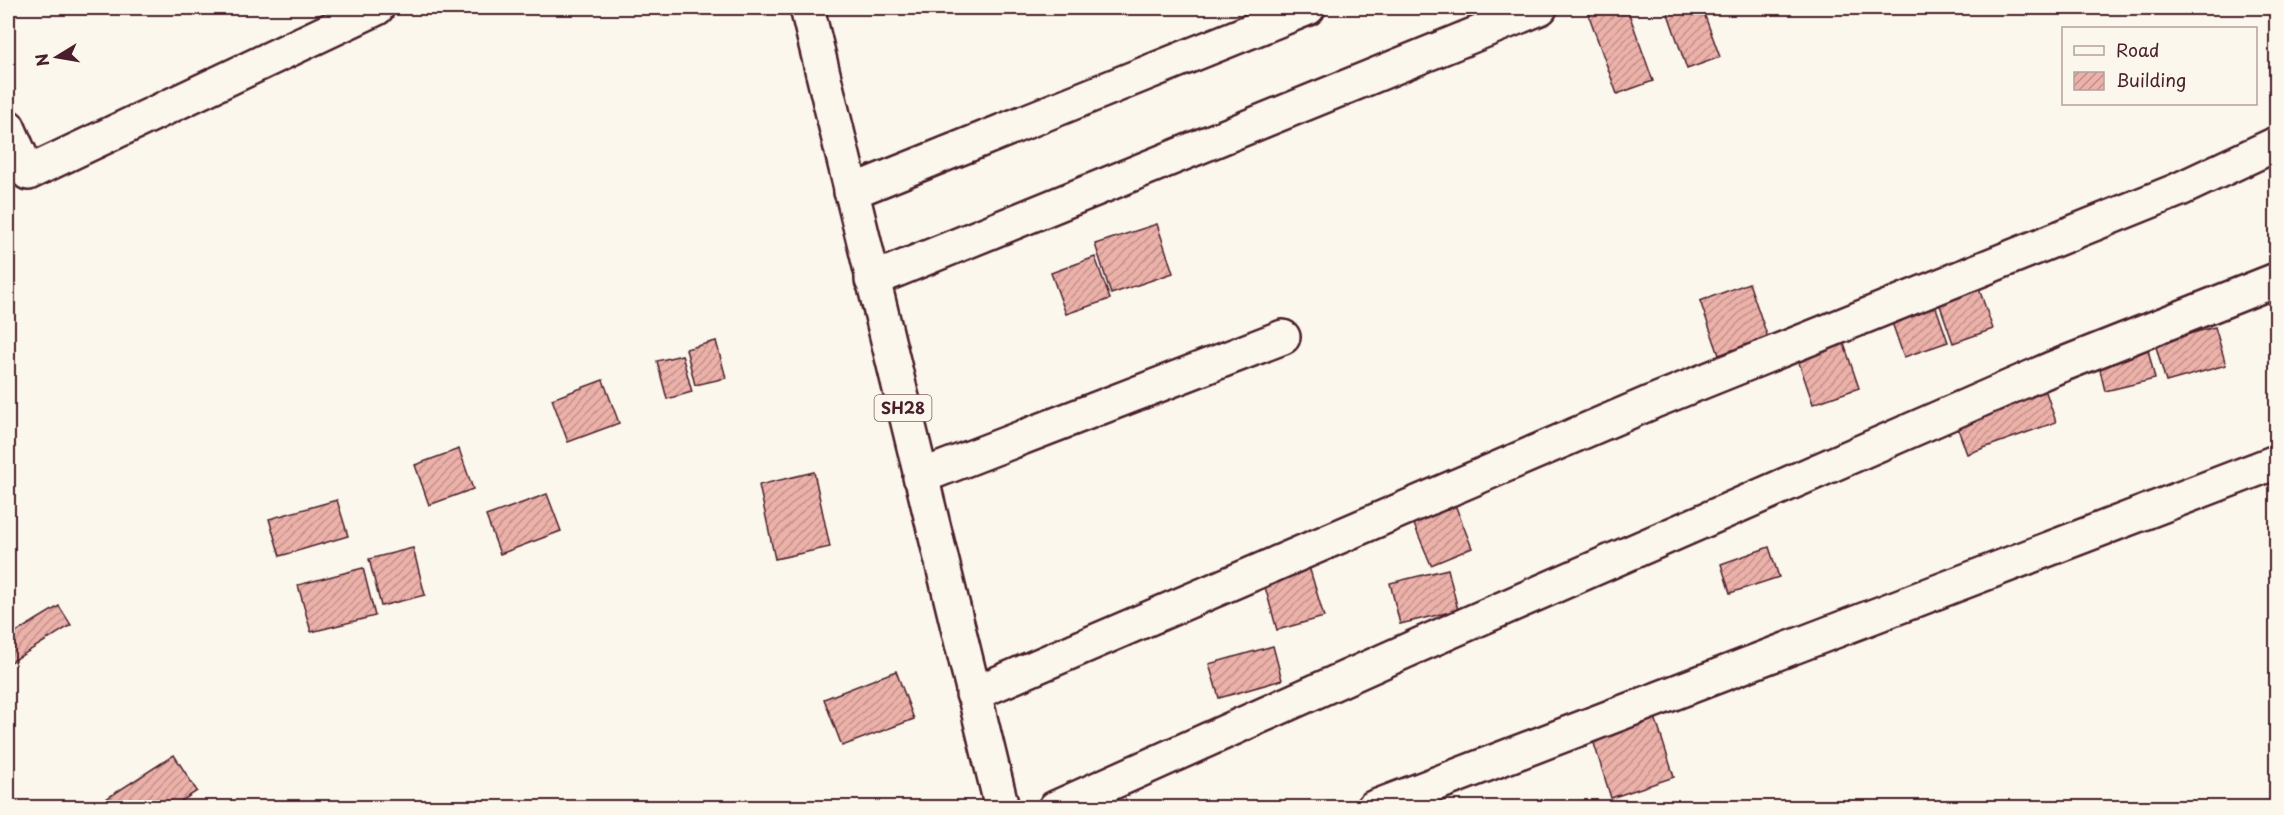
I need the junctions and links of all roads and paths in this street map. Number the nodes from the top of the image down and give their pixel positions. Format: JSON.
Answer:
{"nodes":[{"id":1,"x":377,"y":8,"type":"edge"},
{"id":2,"x":807,"y":8,"type":"edge"},
{"id":3,"x":1308,"y":8,"type":"edge"},
{"id":4,"x":1540,"y":8,"type":"edge"},
{"id":5,"x":8,"y":127,"type":"edge"},
{"id":6,"x":2277,"y":144,"type":"edge"},
{"id":7,"x":851,"y":192,"type":"junction"},
{"id":8,"x":2277,"y":279,"type":"edge"},
{"id":9,"x":872,"y":280,"type":"junction"},
{"id":10,"x":1283,"y":337,"type":"dead end"},
{"id":11,"x":2277,"y":462,"type":"edge"},
{"id":12,"x":920,"y":477,"type":"junction"},
{"id":13,"x":973,"y":694,"type":"junction"},
{"id":14,"x":1002,"y":807,"type":"edge"},
{"id":15,"x":1055,"y":807,"type":"edge"},
{"id":16,"x":1373,"y":807,"type":"edge"}],
"edges":[{"from":1,"to":5,"type":"street"},
{"from":2,"to":7,"type":"street","number":"SH28"},
{"from":3,"to":7,"type":"street"},
{"from":4,"to":9,"type":"street"},
{"from":6,"to":13,"type":"street"},
{"from":7,"to":9,"type":"street","number":"SH28"},
{"from":8,"to":15,"type":"street"},
{"from":9,"to":12,"type":"street","number":"SH28"},
{"from":10,"to":12,"type":"street"},
{"from":11,"to":16,"type":"street"},
{"from":12,"to":13,"type":"street","number":"SH28"},
{"from":13,"to":14,"type":"street","number":"SH28"}]}
